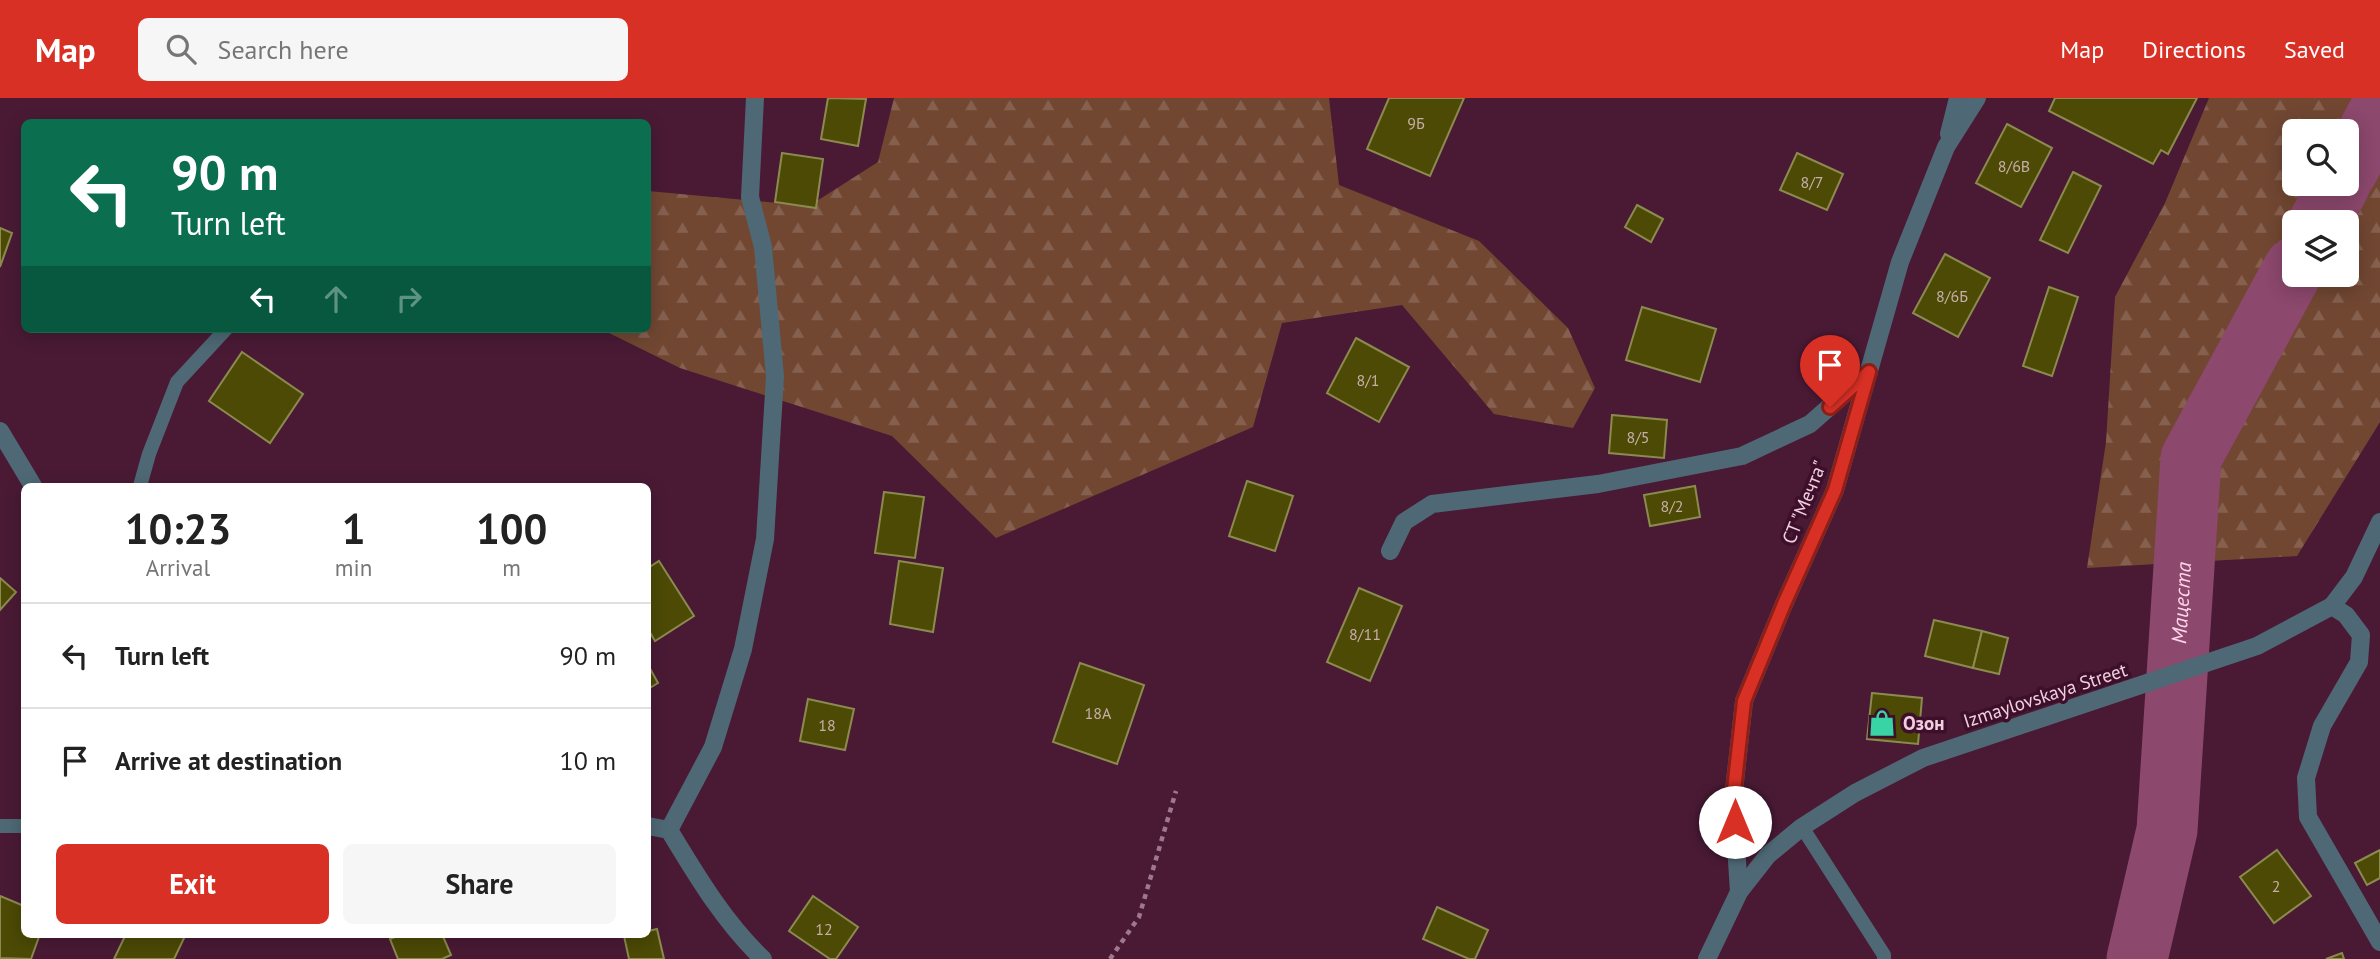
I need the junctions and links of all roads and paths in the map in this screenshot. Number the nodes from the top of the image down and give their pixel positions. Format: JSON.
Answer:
{"nodes":[{"id":1,"x":755,"y":98,"type":"edge"},
{"id":2,"x":1958,"y":98,"type":"edge"},
{"id":3,"x":1977,"y":98,"type":"edge"},
{"id":4,"x":1946,"y":147,"type":"junction"},
{"id":5,"x":222,"y":333,"type":"edge"},
{"id":6,"x":1869,"y":372,"type":"junction"},
{"id":7,"x":2,"y":442,"type":"edge"},
{"id":8,"x":31,"y":483,"type":"edge"},
{"id":9,"x":141,"y":483,"type":"edge"},
{"id":10,"x":2380,"y":522,"type":"edge"},
{"id":11,"x":1390,"y":551,"type":"dead end"},
{"id":12,"x":2332,"y":606,"type":"junction"},
{"id":13,"x":1176,"y":791,"type":"dead end"},
{"id":14,"x":0,"y":826,"type":"edge"},
{"id":15,"x":21,"y":826,"type":"edge"},
{"id":16,"x":651,"y":826,"type":"edge"},
{"id":17,"x":1802,"y":827,"type":"junction"},
{"id":18,"x":669,"y":830,"type":"junction"},
{"id":19,"x":1739,"y":892,"type":"junction"},
{"id":20,"x":2380,"y":942,"type":"edge"},
{"id":21,"x":763,"y":959,"type":"edge"},
{"id":22,"x":1110,"y":959,"type":"edge"},
{"id":23,"x":1707,"y":959,"type":"edge"},
{"id":24,"x":1884,"y":959,"type":"edge"}],
"edges":[{"from":1,"to":18,"type":"street"},
{"from":2,"to":4,"type":"street"},
{"from":3,"to":4,"type":"street","name":"СТ \"Мечта\""},
{"from":4,"to":6,"type":"street","name":"СТ \"Мечта\""},
{"from":5,"to":9,"type":"lane"},
{"from":6,"to":11,"type":"street"},
{"from":6,"to":19,"type":"street","name":"СТ \"Мечта\""},
{"from":7,"to":8,"type":"street"},
{"from":10,"to":12,"type":"street","name":"Izmaylovskaya Street"},
{"from":12,"to":17,"type":"street","name":"Izmaylovskaya Street"},
{"from":12,"to":20,"type":"street"},
{"from":13,"to":22,"type":"path"},
{"from":14,"to":15,"type":"lane"},
{"from":16,"to":18,"type":"street"},
{"from":17,"to":19,"type":"street","name":"Izmaylovskaya Street"},
{"from":17,"to":24,"type":"lane"},
{"from":18,"to":21,"type":"street"},
{"from":19,"to":23,"type":"street","name":"Izmaylovskaya Street"}]}
